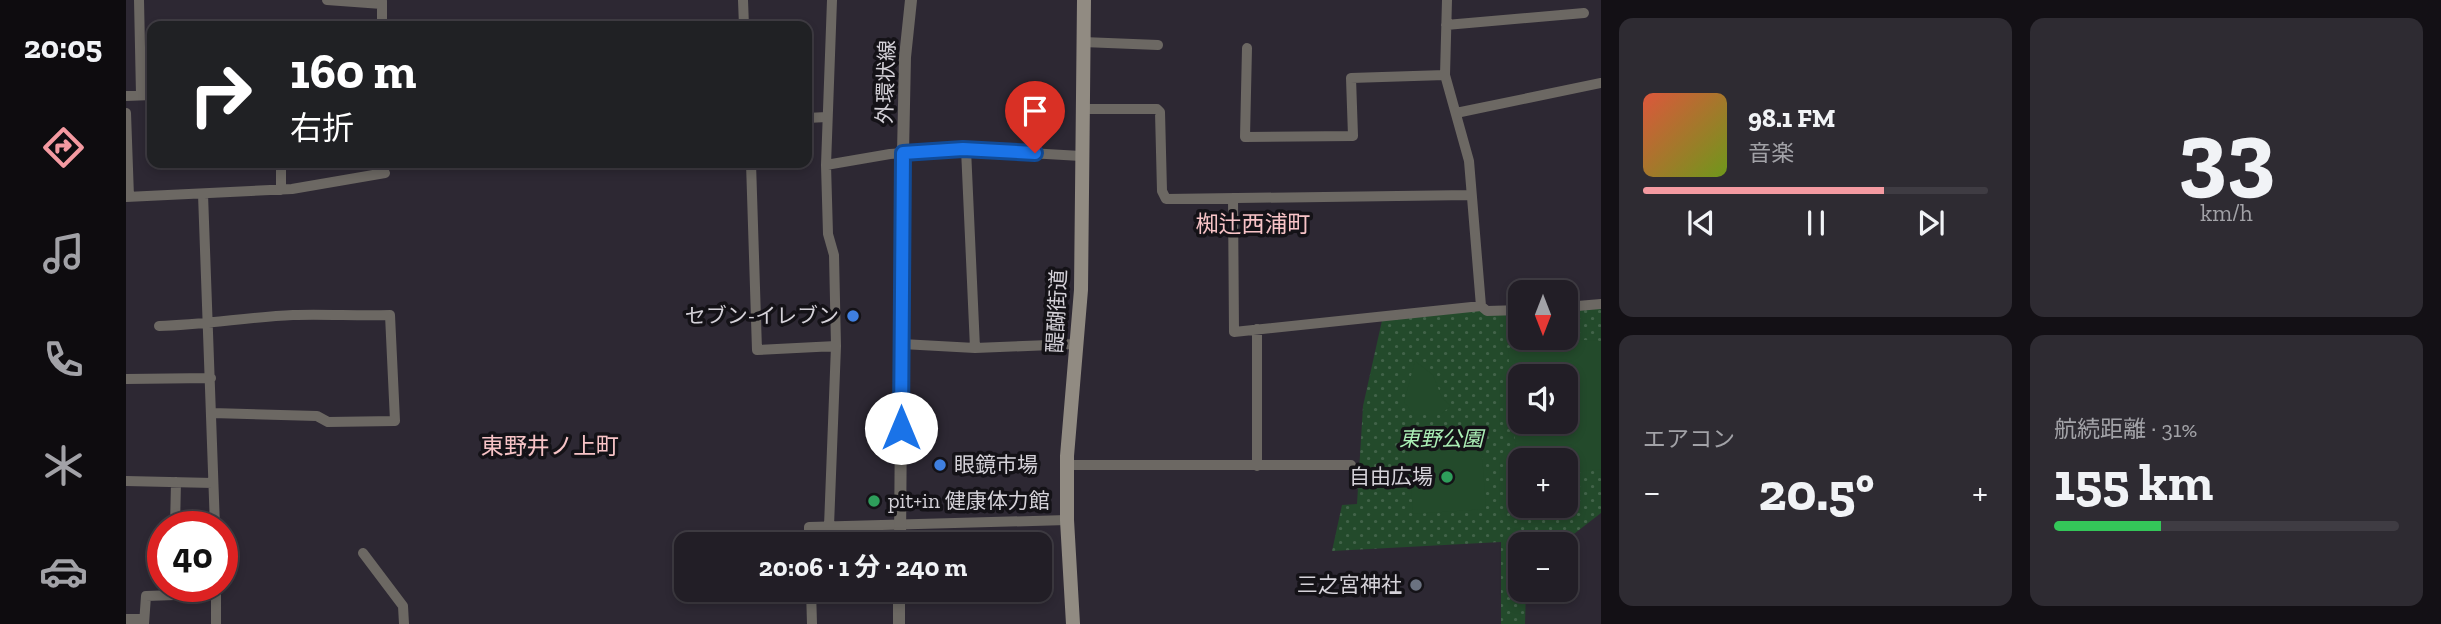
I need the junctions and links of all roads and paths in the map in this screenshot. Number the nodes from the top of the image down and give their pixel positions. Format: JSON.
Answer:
{"nodes":[{"id":1,"x":139,"y":0,"type":"edge"},
{"id":2,"x":327,"y":0,"type":"edge"},
{"id":3,"x":743,"y":0,"type":"edge"},
{"id":4,"x":832,"y":0,"type":"edge"},
{"id":5,"x":911,"y":0,"type":"edge"},
{"id":6,"x":1084,"y":0,"type":"edge"},
{"id":7,"x":1447,"y":0,"type":"edge"},
{"id":8,"x":382,"y":2,"type":"edge"},
{"id":9,"x":1584,"y":13,"type":"dead end"},
{"id":10,"x":382,"y":21,"type":"edge"},
{"id":11,"x":744,"y":21,"type":"edge"},
{"id":12,"x":1446,"y":25,"type":"junction"},
{"id":13,"x":1083,"y":42,"type":"junction"},
{"id":14,"x":1158,"y":45,"type":"dead end"},
{"id":15,"x":1247,"y":48,"type":"dead end"},
{"id":16,"x":1445,"y":75,"type":"junction"},
{"id":17,"x":1601,"y":83,"type":"edge"},
{"id":18,"x":147,"y":95,"type":"edge"},
{"id":19,"x":126,"y":96,"type":"edge"},
{"id":20,"x":1082,"y":109,"type":"junction"},
{"id":21,"x":126,"y":113,"type":"edge"},
{"id":22,"x":1456,"y":113,"type":"junction"},
{"id":23,"x":827,"y":117,"type":"junction"},
{"id":24,"x":812,"y":118,"type":"edge"},
{"id":25,"x":966,"y":149,"type":"junction"},
{"id":26,"x":903,"y":153,"type":"junction"},
{"id":27,"x":1081,"y":156,"type":"junction"},
{"id":28,"x":826,"y":164,"type":"junction"},
{"id":29,"x":281,"y":168,"type":"edge"},
{"id":30,"x":751,"y":168,"type":"edge"},
{"id":31,"x":385,"y":173,"type":"dead end"},
{"id":32,"x":281,"y":190,"type":"junction"},
{"id":33,"x":203,"y":194,"type":"junction"},
{"id":34,"x":1471,"y":195,"type":"junction"},
{"id":35,"x":127,"y":197,"type":"edge"},
{"id":36,"x":1233,"y":198,"type":"junction"},
{"id":37,"x":1601,"y":304,"type":"edge"},
{"id":38,"x":1480,"y":306,"type":"junction"},
{"id":39,"x":1578,"y":306,"type":"edge"},
{"id":40,"x":1508,"y":310,"type":"edge"},
{"id":41,"x":208,"y":323,"type":"junction"},
{"id":42,"x":159,"y":326,"type":"dead end"},
{"id":43,"x":1257,"y":330,"type":"junction"},
{"id":44,"x":902,"y":344,"type":"junction"},
{"id":45,"x":1076,"y":344,"type":"junction"},
{"id":46,"x":836,"y":346,"type":"junction"},
{"id":47,"x":975,"y":348,"type":"junction"},
{"id":48,"x":126,"y":379,"type":"edge"},
{"id":49,"x":211,"y":379,"type":"junction"},
{"id":50,"x":212,"y":413,"type":"junction"},
{"id":51,"x":1067,"y":465,"type":"junction"},
{"id":52,"x":1352,"y":465,"type":"dead end"},
{"id":53,"x":1257,"y":466,"type":"junction"},
{"id":54,"x":126,"y":481,"type":"edge"},
{"id":55,"x":176,"y":482,"type":"junction"},
{"id":56,"x":213,"y":483,"type":"junction"},
{"id":57,"x":175,"y":511,"type":"edge"},
{"id":58,"x":214,"y":511,"type":"edge"},
{"id":59,"x":1067,"y":520,"type":"junction"},
{"id":60,"x":900,"y":523,"type":"junction"},
{"id":61,"x":829,"y":526,"type":"junction"},
{"id":62,"x":809,"y":532,"type":"edge"},
{"id":63,"x":900,"y":532,"type":"edge"},
{"id":64,"x":363,"y":554,"type":"dead end"},
{"id":65,"x":147,"y":596,"type":"edge"},
{"id":66,"x":216,"y":602,"type":"edge"},
{"id":67,"x":811,"y":602,"type":"edge"},
{"id":68,"x":899,"y":602,"type":"edge"},
{"id":69,"x":126,"y":619,"type":"edge"},
{"id":70,"x":144,"y":622,"type":"edge"},
{"id":71,"x":216,"y":624,"type":"edge"},
{"id":72,"x":404,"y":624,"type":"edge"},
{"id":73,"x":812,"y":624,"type":"edge"},
{"id":74,"x":899,"y":624,"type":"edge"},
{"id":75,"x":1073,"y":624,"type":"edge"}],
"edges":[{"from":1,"to":18,"type":"street"},
{"from":2,"to":8,"type":"street"},
{"from":3,"to":11,"type":"street"},
{"from":4,"to":23,"type":"street"},
{"from":5,"to":26,"type":"street","name":"外環状線"},
{"from":6,"to":13,"type":"main road","name":"醍醐街道"},
{"from":7,"to":12,"type":"street"},
{"from":8,"to":10,"type":"street"},
{"from":9,"to":12,"type":"street"},
{"from":12,"to":16,"type":"street"},
{"from":13,"to":14,"type":"street"},
{"from":13,"to":20,"type":"main road","name":"醍醐街道"},
{"from":15,"to":16,"type":"street"},
{"from":16,"to":22,"type":"street"},
{"from":17,"to":22,"type":"street"},
{"from":18,"to":19,"type":"street"},
{"from":20,"to":27,"type":"main road","name":"醍醐街道"},
{"from":20,"to":36,"type":"street"},
{"from":21,"to":35,"type":"street"},
{"from":22,"to":34,"type":"street"},
{"from":23,"to":24,"type":"street"},
{"from":23,"to":28,"type":"street"},
{"from":25,"to":26,"type":"street"},
{"from":25,"to":27,"type":"street"},
{"from":25,"to":47,"type":"street"},
{"from":26,"to":28,"type":"street"},
{"from":26,"to":44,"type":"street","name":"外環状線"},
{"from":27,"to":45,"type":"main road","name":"醍醐街道"},
{"from":28,"to":46,"type":"street"},
{"from":29,"to":32,"type":"street"},
{"from":30,"to":46,"type":"street"},
{"from":31,"to":32,"type":"street"},
{"from":32,"to":33,"type":"street"},
{"from":33,"to":35,"type":"street"},
{"from":33,"to":41,"type":"street"},
{"from":34,"to":36,"type":"street"},
{"from":34,"to":38,"type":"street"},
{"from":36,"to":43,"type":"street"},
{"from":37,"to":39,"type":"street"},
{"from":38,"to":40,"type":"street"},
{"from":38,"to":43,"type":"street"},
{"from":41,"to":42,"type":"street"},
{"from":41,"to":49,"type":"street"},
{"from":41,"to":50,"type":"street"},
{"from":43,"to":53,"type":"street"},
{"from":44,"to":47,"type":"street"},
{"from":44,"to":60,"type":"street","name":"外環状線"},
{"from":45,"to":47,"type":"street"},
{"from":45,"to":51,"type":"main road","name":"醍醐街道"},
{"from":46,"to":61,"type":"street"},
{"from":48,"to":49,"type":"street"},
{"from":49,"to":50,"type":"street"},
{"from":50,"to":56,"type":"street"},
{"from":51,"to":53,"type":"street"},
{"from":51,"to":59,"type":"main road","name":"醍醐街道"},
{"from":52,"to":53,"type":"street"},
{"from":54,"to":55,"type":"street"},
{"from":55,"to":56,"type":"street"},
{"from":55,"to":57,"type":"street"},
{"from":56,"to":58,"type":"street"},
{"from":59,"to":60,"type":"street"},
{"from":59,"to":75,"type":"main road","name":"醍醐街道"},
{"from":60,"to":61,"type":"street"},
{"from":60,"to":63,"type":"street","name":"外環状線"},
{"from":61,"to":62,"type":"street"},
{"from":64,"to":72,"type":"street"},
{"from":65,"to":70,"type":"street"},
{"from":66,"to":71,"type":"street"},
{"from":67,"to":73,"type":"street"},
{"from":68,"to":74,"type":"street"},
{"from":69,"to":70,"type":"street"}]}
